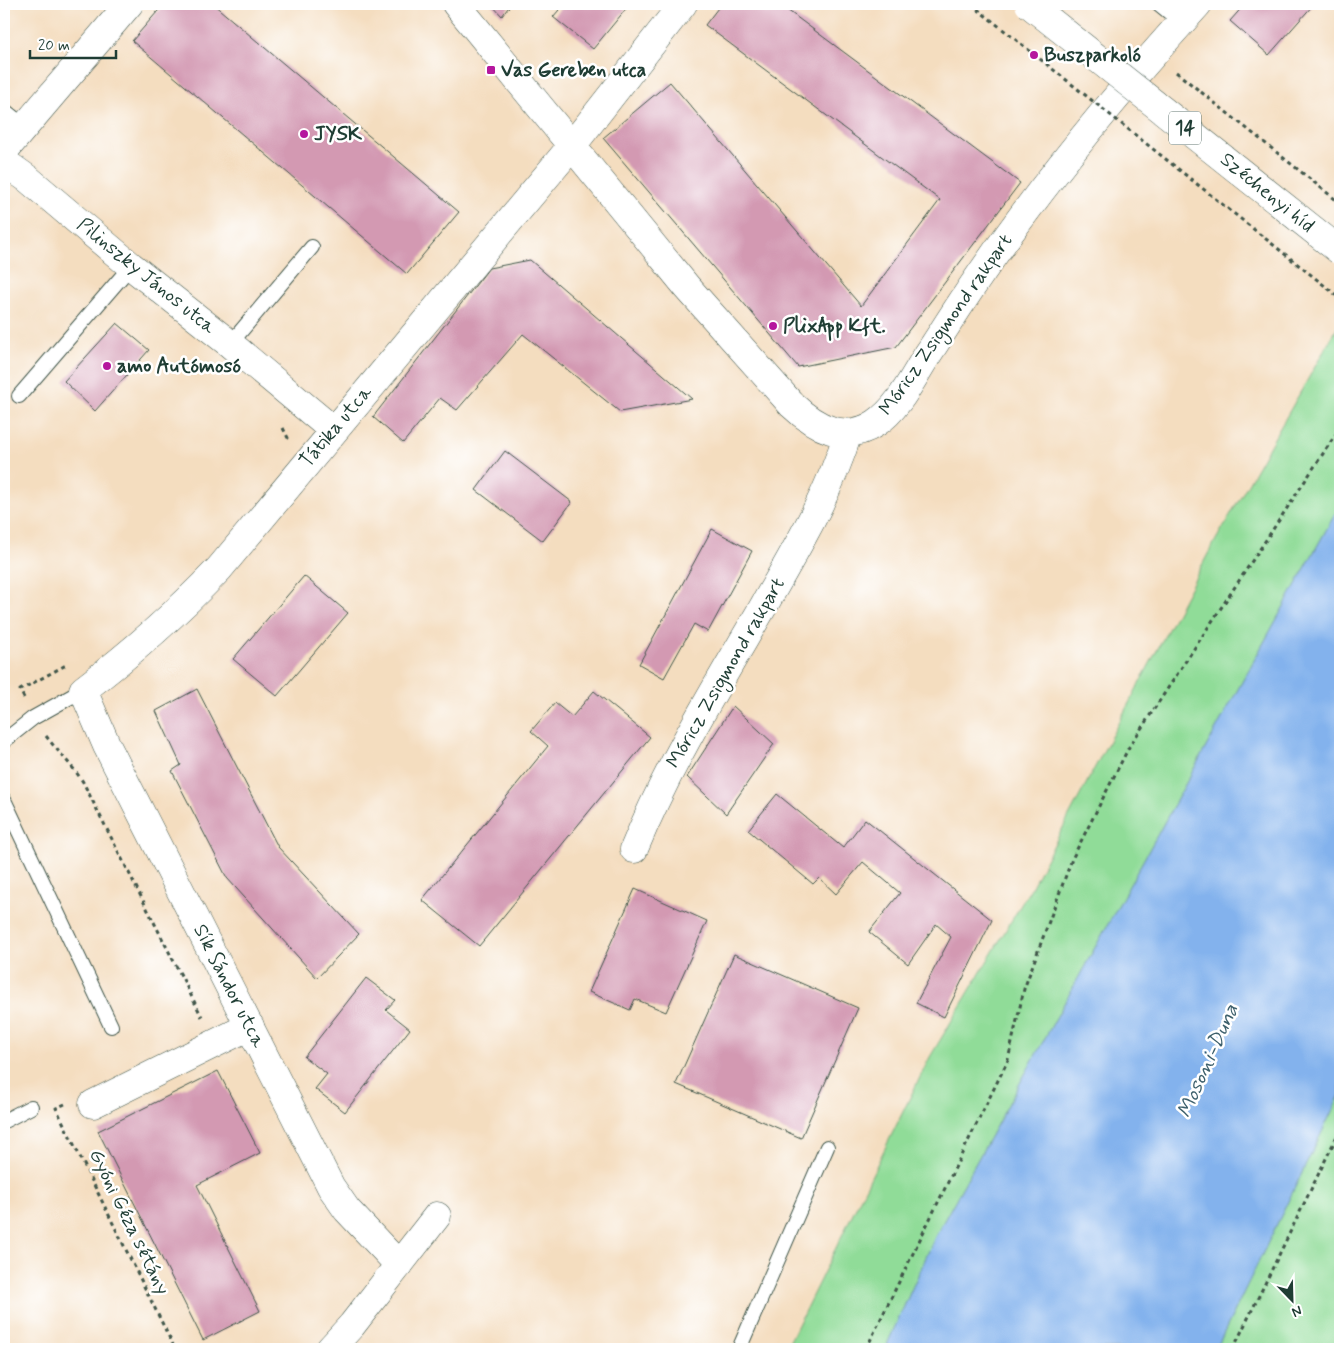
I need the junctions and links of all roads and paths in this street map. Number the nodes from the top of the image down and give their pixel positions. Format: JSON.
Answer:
{"nodes":[{"id":1,"x":129,"y":4,"type":"edge"},
{"id":2,"x":456,"y":4,"type":"edge"},
{"id":3,"x":683,"y":4,"type":"edge"},
{"id":4,"x":971,"y":4,"type":"edge"},
{"id":5,"x":1029,"y":4,"type":"edge"},
{"id":6,"x":1159,"y":4,"type":"edge"},
{"id":7,"x":1190,"y":13,"type":"edge"},
{"id":8,"x":1152,"y":53,"type":"junction"},
{"id":9,"x":4,"y":110,"type":"edge"},
{"id":10,"x":25,"y":127,"type":"junction"},
{"id":11,"x":571,"y":147,"type":"junction"},
{"id":12,"x":4,"y":151,"type":"edge"},
{"id":13,"x":4,"y":162,"type":"edge"},
{"id":14,"x":1340,"y":203,"type":"edge"},
{"id":15,"x":312,"y":247,"type":"dead end"},
{"id":16,"x":1340,"y":251,"type":"edge"},
{"id":17,"x":131,"y":266,"type":"junction"},
{"id":18,"x":1340,"y":298,"type":"edge"},
{"id":19,"x":230,"y":344,"type":"junction"},
{"id":20,"x":19,"y":396,"type":"dead end"},
{"id":21,"x":1340,"y":428,"type":"edge"},
{"id":22,"x":333,"y":430,"type":"junction"},
{"id":23,"x":848,"y":434,"type":"junction"},
{"id":24,"x":83,"y":690,"type":"junction"},
{"id":25,"x":4,"y":741,"type":"edge"},
{"id":26,"x":4,"y":800,"type":"edge"},
{"id":27,"x":634,"y":849,"type":"dead end"},
{"id":28,"x":111,"y":1026,"type":"dead end"},
{"id":29,"x":250,"y":1026,"type":"junction"},
{"id":30,"x":93,"y":1104,"type":"dead end"},
{"id":31,"x":31,"y":1107,"type":"dead end"},
{"id":32,"x":56,"y":1108,"type":"dead end"},
{"id":33,"x":4,"y":1122,"type":"edge"},
{"id":34,"x":1340,"y":1130,"type":"edge"},
{"id":35,"x":827,"y":1147,"type":"dead end"},
{"id":36,"x":437,"y":1216,"type":"dead end"},
{"id":37,"x":399,"y":1265,"type":"junction"},
{"id":38,"x":175,"y":1349,"type":"edge"},
{"id":39,"x":330,"y":1349,"type":"edge"},
{"id":40,"x":739,"y":1349,"type":"edge"},
{"id":41,"x":866,"y":1349,"type":"edge"},
{"id":42,"x":1233,"y":1349,"type":"edge"}],
"edges":[{"from":1,"to":10,"type":"street"},
{"from":2,"to":11,"type":"street"},
{"from":3,"to":11,"type":"street","name":"Tátika utca"},
{"from":4,"to":18,"type":"path","bridge":true},
{"from":5,"to":16,"type":"street","name":"Széchenyi híd","number":"14","bridge":true},
{"from":6,"to":7,"type":"lane"},
{"from":7,"to":8,"type":"street","name":"Móricz Zsigmond rakpart"},
{"from":8,"to":14,"type":"path"},
{"from":8,"to":23,"type":"street","name":"Móricz Zsigmond rakpart"},
{"from":9,"to":10,"type":"lane"},
{"from":10,"to":12,"type":"street"},
{"from":11,"to":22,"type":"street","name":"Tátika utca"},
{"from":11,"to":23,"type":"street"},
{"from":13,"to":17,"type":"street","name":"Pilinszky János utca"},
{"from":15,"to":19,"type":"lane"},
{"from":17,"to":19,"type":"street","name":"Pilinszky János utca"},
{"from":17,"to":20,"type":"lane"},
{"from":19,"to":22,"type":"street","name":"Pilinszky János utca"},
{"from":21,"to":41,"type":"path"},
{"from":22,"to":24,"type":"street","name":"Tátika utca"},
{"from":23,"to":27,"type":"street","name":"Móricz Zsigmond rakpart"},
{"from":24,"to":25,"type":"lane"},
{"from":24,"to":29,"type":"street","name":"Sík Sándor utca"},
{"from":26,"to":28,"type":"lane"},
{"from":29,"to":30,"type":"street"},
{"from":29,"to":37,"type":"street","name":"Sík Sándor utca"},
{"from":31,"to":33,"type":"lane"},
{"from":32,"to":38,"type":"path","name":"Gyóni Géza sétány"},
{"from":34,"to":42,"type":"path"},
{"from":35,"to":40,"type":"lane"},
{"from":36,"to":37,"type":"street"},
{"from":37,"to":39,"type":"street"}]}
